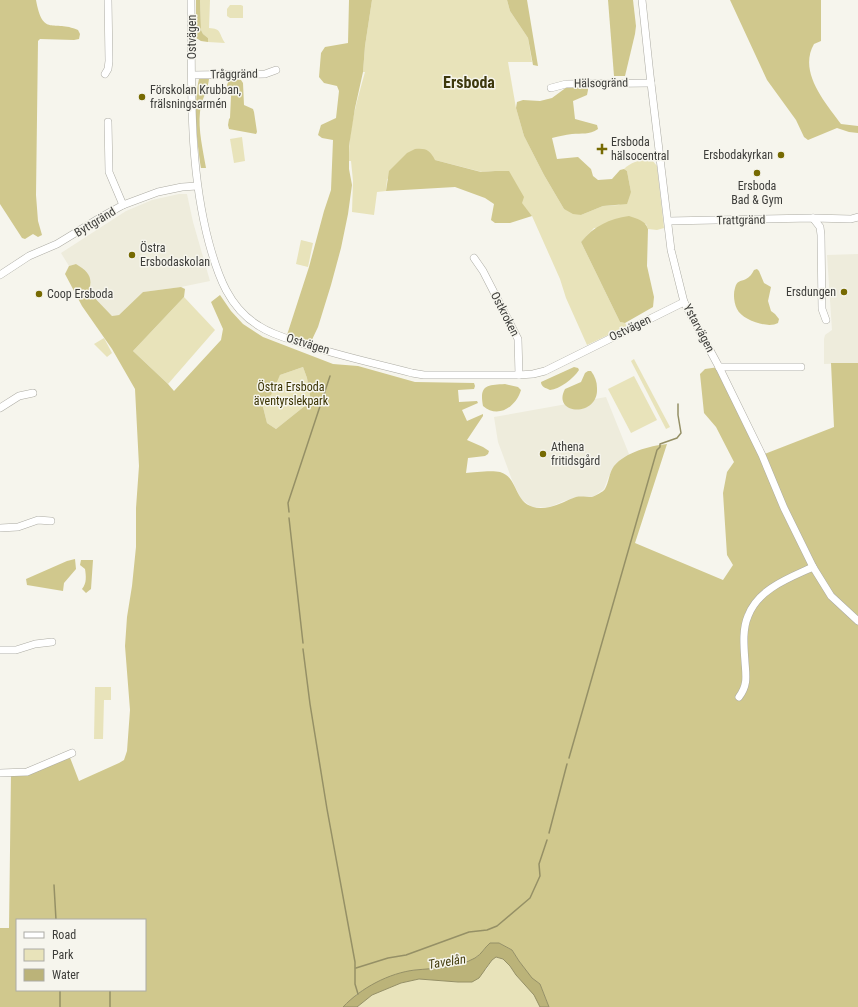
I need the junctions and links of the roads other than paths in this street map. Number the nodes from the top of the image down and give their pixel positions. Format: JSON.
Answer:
{"nodes":[{"id":1,"x":108,"y":0,"type":"edge"},
{"id":2,"x":191,"y":0,"type":"edge"},
{"id":3,"x":642,"y":0,"type":"edge"},
{"id":4,"x":276,"y":70,"type":"dead end"},
{"id":5,"x":105,"y":74,"type":"dead end"},
{"id":6,"x":192,"y":75,"type":"junction"},
{"id":7,"x":651,"y":83,"type":"junction"},
{"id":8,"x":551,"y":88,"type":"dead end"},
{"id":9,"x":108,"y":122,"type":"dead end"},
{"id":10,"x":197,"y":186,"type":"junction"},
{"id":11,"x":123,"y":205,"type":"junction"},
{"id":12,"x":813,"y":218,"type":"junction"},
{"id":13,"x":858,"y":218,"type":"edge"},
{"id":14,"x":668,"y":221,"type":"junction"},
{"id":15,"x":474,"y":258,"type":"dead end"},
{"id":16,"x":0,"y":275,"type":"edge"},
{"id":17,"x":684,"y":302,"type":"junction"},
{"id":18,"x":826,"y":320,"type":"dead end"},
{"id":19,"x":719,"y":367,"type":"junction"},
{"id":20,"x":800,"y":367,"type":"dead end"},
{"id":21,"x":519,"y":375,"type":"junction"},
{"id":22,"x":33,"y":393,"type":"dead end"},
{"id":23,"x":0,"y":408,"type":"edge"},
{"id":24,"x":51,"y":521,"type":"dead end"},
{"id":25,"x":0,"y":528,"type":"edge"},
{"id":26,"x":812,"y":567,"type":"junction"},
{"id":27,"x":858,"y":621,"type":"edge"},
{"id":28,"x":52,"y":642,"type":"dead end"},
{"id":29,"x":0,"y":650,"type":"edge"},
{"id":30,"x":739,"y":697,"type":"dead end"},
{"id":31,"x":72,"y":753,"type":"dead end"},
{"id":32,"x":0,"y":773,"type":"edge"}],
"edges":[{"from":1,"to":5,"type":"street"},
{"from":2,"to":6,"type":"street","name":"Ostvägen"},
{"from":3,"to":7,"type":"street","name":"Ystarvägen"},
{"from":4,"to":6,"type":"street","name":"Tråggränd"},
{"from":6,"to":10,"type":"street","name":"Ostvägen"},
{"from":7,"to":8,"type":"street","name":"Hälsogränd"},
{"from":7,"to":14,"type":"street","name":"Ystarvägen"},
{"from":9,"to":11,"type":"street"},
{"from":10,"to":11,"type":"street","name":"Byttgränd"},
{"from":10,"to":21,"type":"street","name":"Ostvägen"},
{"from":11,"to":16,"type":"street","name":"Byttgränd"},
{"from":12,"to":13,"type":"street","name":"Trattgränd"},
{"from":12,"to":14,"type":"street","name":"Trattgränd"},
{"from":12,"to":18,"type":"street"},
{"from":14,"to":17,"type":"street","name":"Ystarvägen"},
{"from":15,"to":21,"type":"street","name":"Ostkroken"},
{"from":17,"to":19,"type":"street","name":"Ystarvägen"},
{"from":17,"to":21,"type":"street","name":"Ostvägen"},
{"from":19,"to":20,"type":"street"},
{"from":19,"to":26,"type":"street","name":"Ystarvägen"},
{"from":22,"to":23,"type":"street"},
{"from":24,"to":25,"type":"street"},
{"from":26,"to":27,"type":"street","name":"Ystarvägen"},
{"from":26,"to":30,"type":"street"},
{"from":28,"to":29,"type":"street"},
{"from":31,"to":32,"type":"street"}]}
